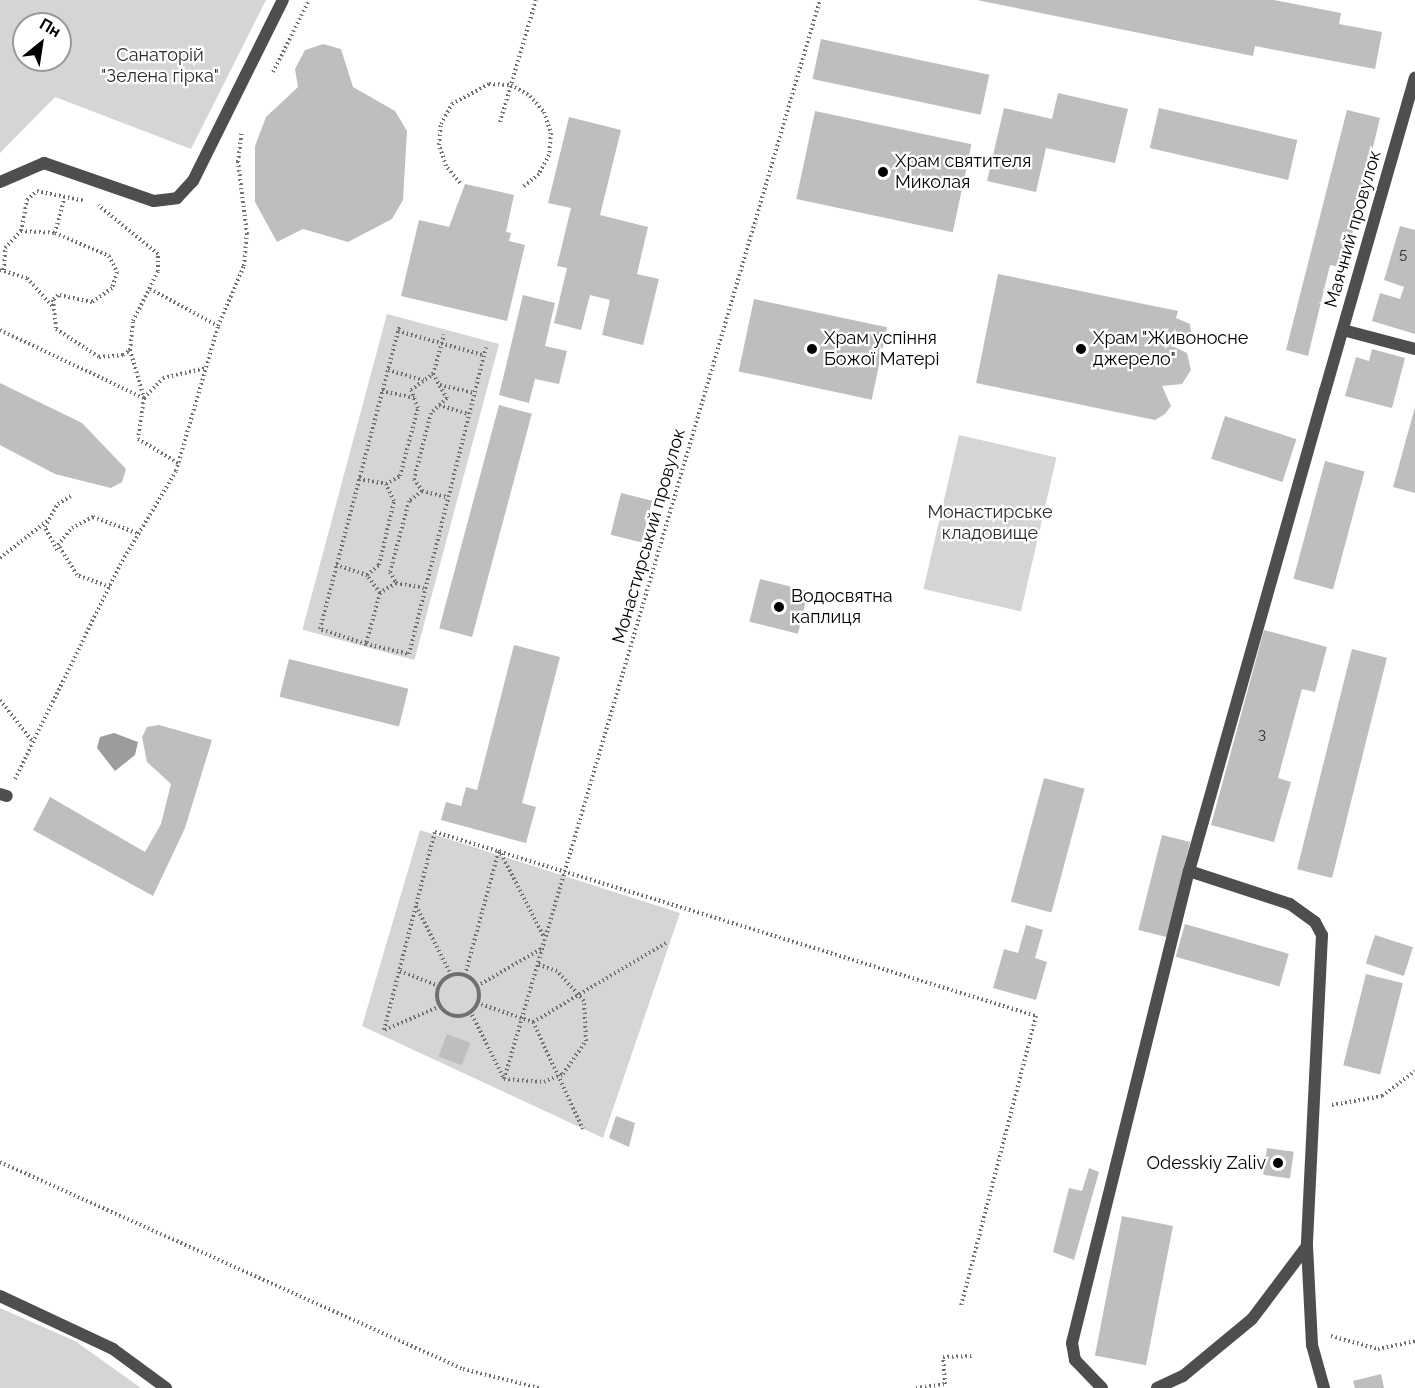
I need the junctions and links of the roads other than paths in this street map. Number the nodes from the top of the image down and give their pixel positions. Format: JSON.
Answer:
{"nodes":[{"id":1,"x":283,"y":0,"type":"edge"},
{"id":2,"x":1415,"y":78,"type":"edge"},
{"id":3,"x":0,"y":182,"type":"edge"},
{"id":4,"x":1342,"y":330,"type":"junction"},
{"id":5,"x":1415,"y":350,"type":"edge"},
{"id":6,"x":1189,"y":871,"type":"junction"},
{"id":7,"x":1307,"y":1246,"type":"junction"},
{"id":8,"x":0,"y":1296,"type":"edge"},
{"id":9,"x":166,"y":1388,"type":"edge"},
{"id":10,"x":1101,"y":1388,"type":"edge"},
{"id":11,"x":1157,"y":1388,"type":"edge"},
{"id":12,"x":1324,"y":1388,"type":"edge"}],
"edges":[{"from":1,"to":3,"type":"street"},
{"from":2,"to":4,"type":"street","name":"Маячний провулок"},
{"from":4,"to":5,"type":"street"},
{"from":4,"to":6,"type":"street","name":"Маячний провулок"},
{"from":6,"to":7,"type":"street"},
{"from":6,"to":10,"type":"street","name":"Маячний провулок"},
{"from":7,"to":11,"type":"street"},
{"from":7,"to":12,"type":"street"},
{"from":8,"to":9,"type":"street"}]}
